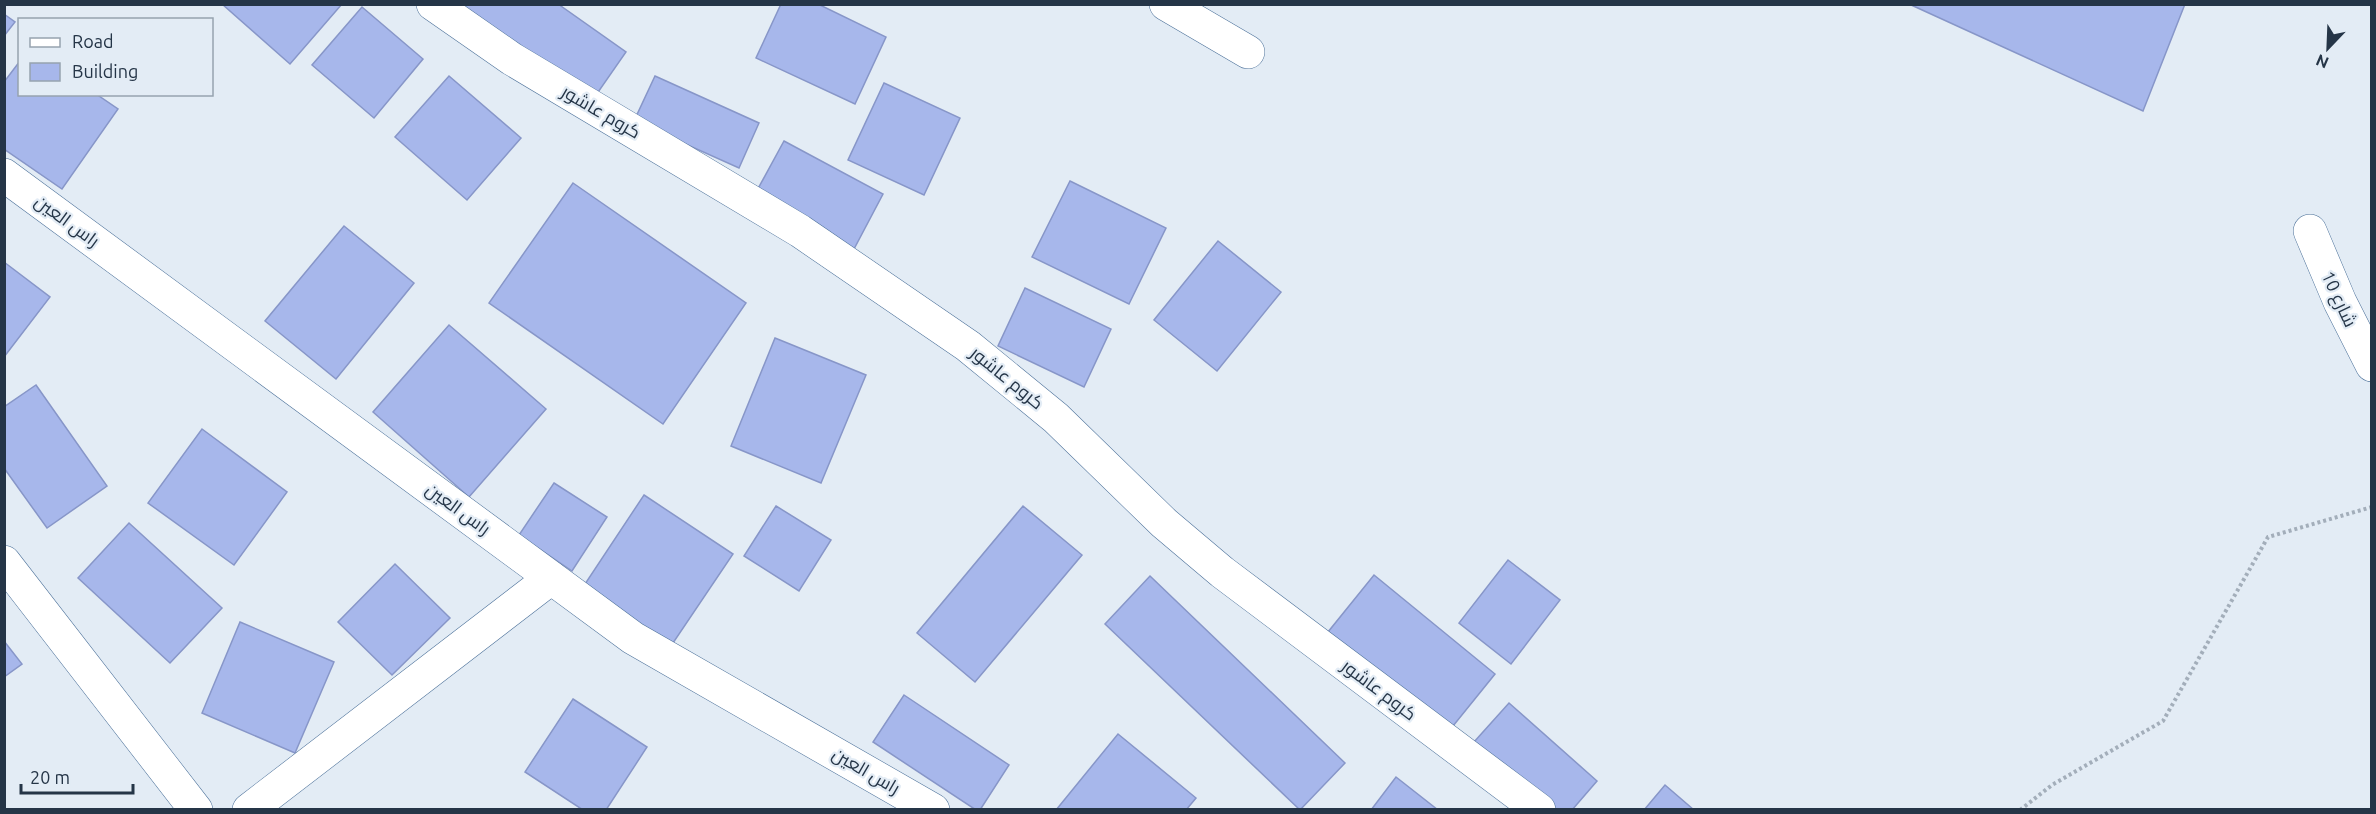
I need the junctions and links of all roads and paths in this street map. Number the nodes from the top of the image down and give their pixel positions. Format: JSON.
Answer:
{"nodes":[{"id":1,"x":433,"y":4,"type":"edge"},
{"id":2,"x":1166,"y":4,"type":"edge"},
{"id":3,"x":1248,"y":52,"type":"dead end"},
{"id":4,"x":4,"y":175,"type":"edge"},
{"id":5,"x":2310,"y":231,"type":"dead end"},
{"id":6,"x":2372,"y":365,"type":"edge"},
{"id":7,"x":2372,"y":507,"type":"edge"},
{"id":8,"x":4,"y":562,"type":"edge"},
{"id":9,"x":551,"y":578,"type":"junction"},
{"id":10,"x":196,"y":810,"type":"edge"},
{"id":11,"x":249,"y":810,"type":"edge"},
{"id":12,"x":933,"y":810,"type":"edge"},
{"id":13,"x":1539,"y":810,"type":"edge"},
{"id":14,"x":2020,"y":810,"type":"edge"}],
"edges":[{"from":1,"to":13,"type":"street","name":"كروم عاشور"},
{"from":2,"to":3,"type":"street"},
{"from":4,"to":9,"type":"street","name":"راس العين"},
{"from":5,"to":6,"type":"street","name":"شارع 10"},
{"from":7,"to":14,"type":"path"},
{"from":8,"to":10,"type":"street"},
{"from":9,"to":11,"type":"street"},
{"from":9,"to":12,"type":"street","name":"راس العين"}]}
